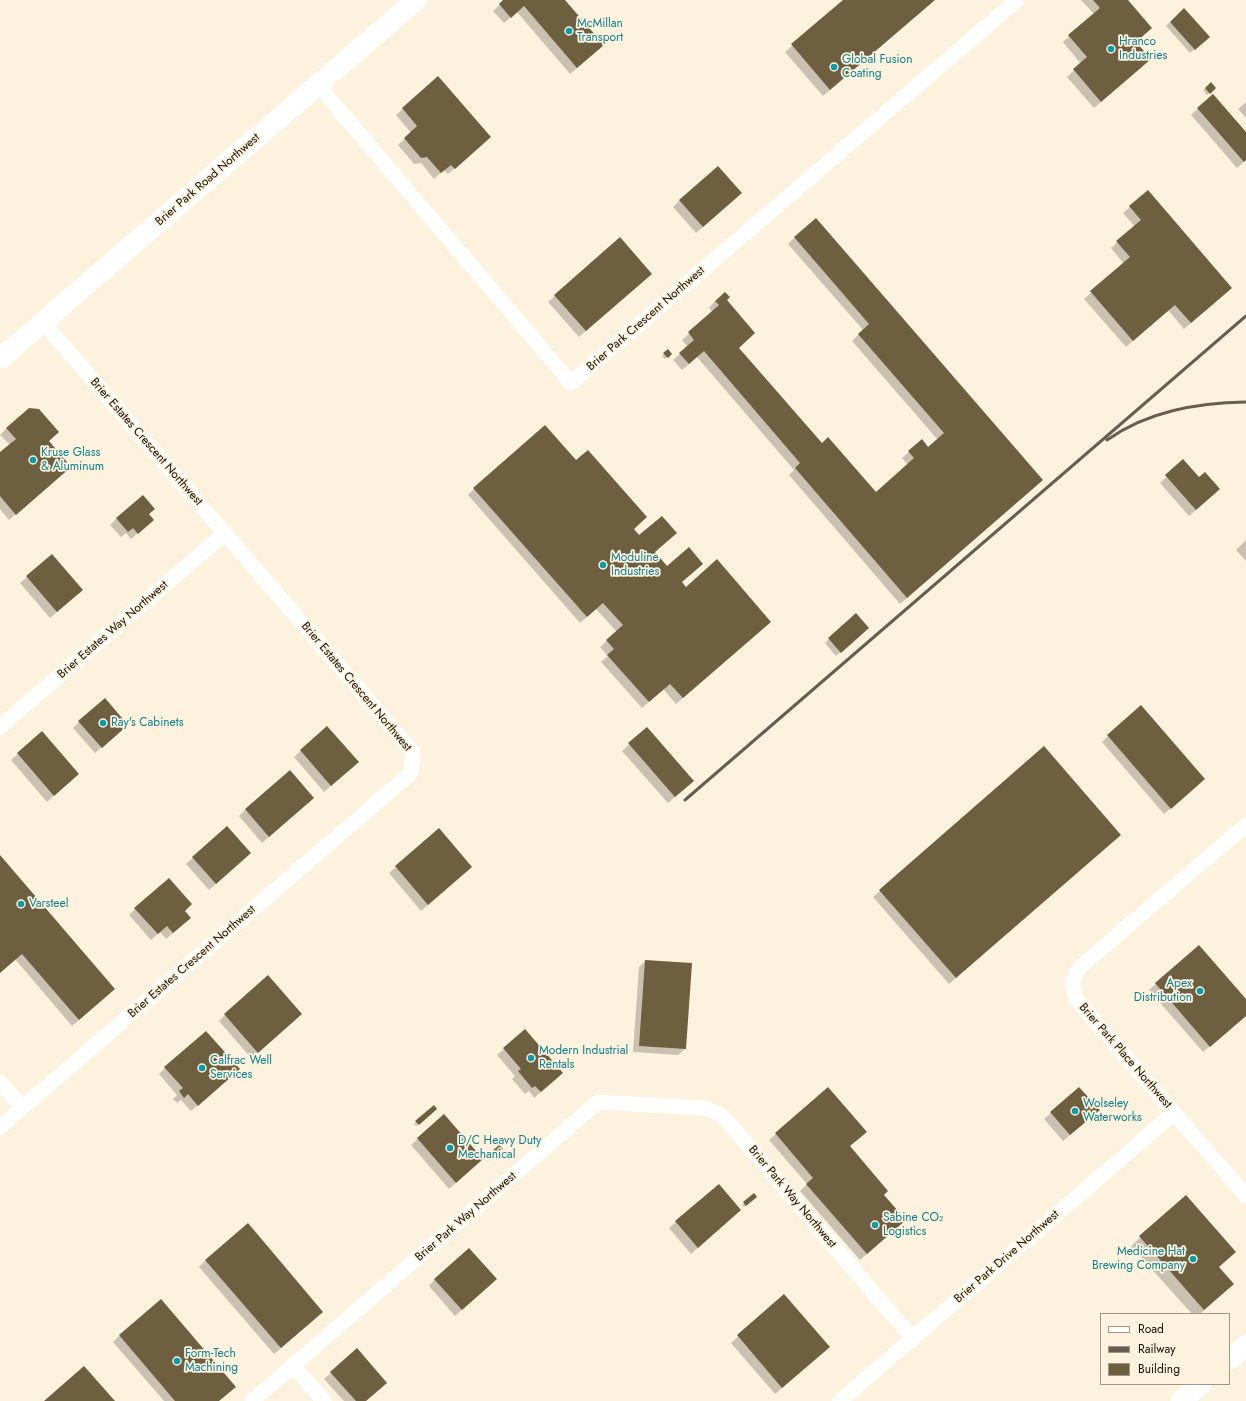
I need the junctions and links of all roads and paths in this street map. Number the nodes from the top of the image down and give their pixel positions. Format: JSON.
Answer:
{"nodes":[{"id":1,"x":416,"y":0,"type":"edge"},
{"id":2,"x":1017,"y":0,"type":"edge"},
{"id":3,"x":318,"y":85,"type":"junction"},
{"id":4,"x":43,"y":322,"type":"junction"},
{"id":5,"x":0,"y":359,"type":"edge"},
{"id":6,"x":225,"y":534,"type":"junction"},
{"id":7,"x":0,"y":727,"type":"edge"},
{"id":8,"x":1246,"y":825,"type":"edge"},
{"id":9,"x":0,"y":1082,"type":"edge"},
{"id":10,"x":22,"y":1108,"type":"junction"},
{"id":11,"x":1174,"y":1113,"type":"junction"},
{"id":12,"x":0,"y":1127,"type":"edge"},
{"id":13,"x":1246,"y":1196,"type":"edge"},
{"id":14,"x":913,"y":1338,"type":"junction"},
{"id":15,"x":1246,"y":1345,"type":"edge"},
{"id":16,"x":1230,"y":1359,"type":"edge"},
{"id":17,"x":293,"y":1366,"type":"junction"},
{"id":18,"x":1200,"y":1385,"type":"edge"},
{"id":19,"x":252,"y":1401,"type":"edge"},
{"id":20,"x":324,"y":1401,"type":"edge"},
{"id":21,"x":840,"y":1401,"type":"edge"},
{"id":22,"x":1181,"y":1401,"type":"edge"}],
"edges":[{"from":1,"to":3,"type":"street","name":"Brier Park Road Northwest"},
{"from":2,"to":3,"type":"street","name":"Brier Park Crescent Northwest"},
{"from":3,"to":4,"type":"street","name":"Brier Park Road Northwest"},
{"from":4,"to":5,"type":"street","name":"Brier Park Road Northwest"},
{"from":4,"to":6,"type":"street","name":"Brier Estates Crescent Northwest"},
{"from":6,"to":7,"type":"street","name":"Brier Estates Way Northwest"},
{"from":6,"to":10,"type":"street","name":"Brier Estates Crescent Northwest"},
{"from":8,"to":11,"type":"street","name":"Brier Park Place Northwest"},
{"from":9,"to":10,"type":"street"},
{"from":10,"to":12,"type":"street","name":"Brier Estates Crescent Northwest"},
{"from":11,"to":13,"type":"street","name":"Brier Park Place Northwest"},
{"from":11,"to":14,"type":"street","name":"Brier Park Drive Northwest"},
{"from":14,"to":17,"type":"street","name":"Brier Park Way Northwest"},
{"from":14,"to":21,"type":"street","name":"Brier Park Drive Northwest"},
{"from":15,"to":16,"type":"street"},
{"from":17,"to":19,"type":"street","name":"Brier Park Way Northwest"},
{"from":17,"to":20,"type":"street"},
{"from":18,"to":22,"type":"street"}]}
